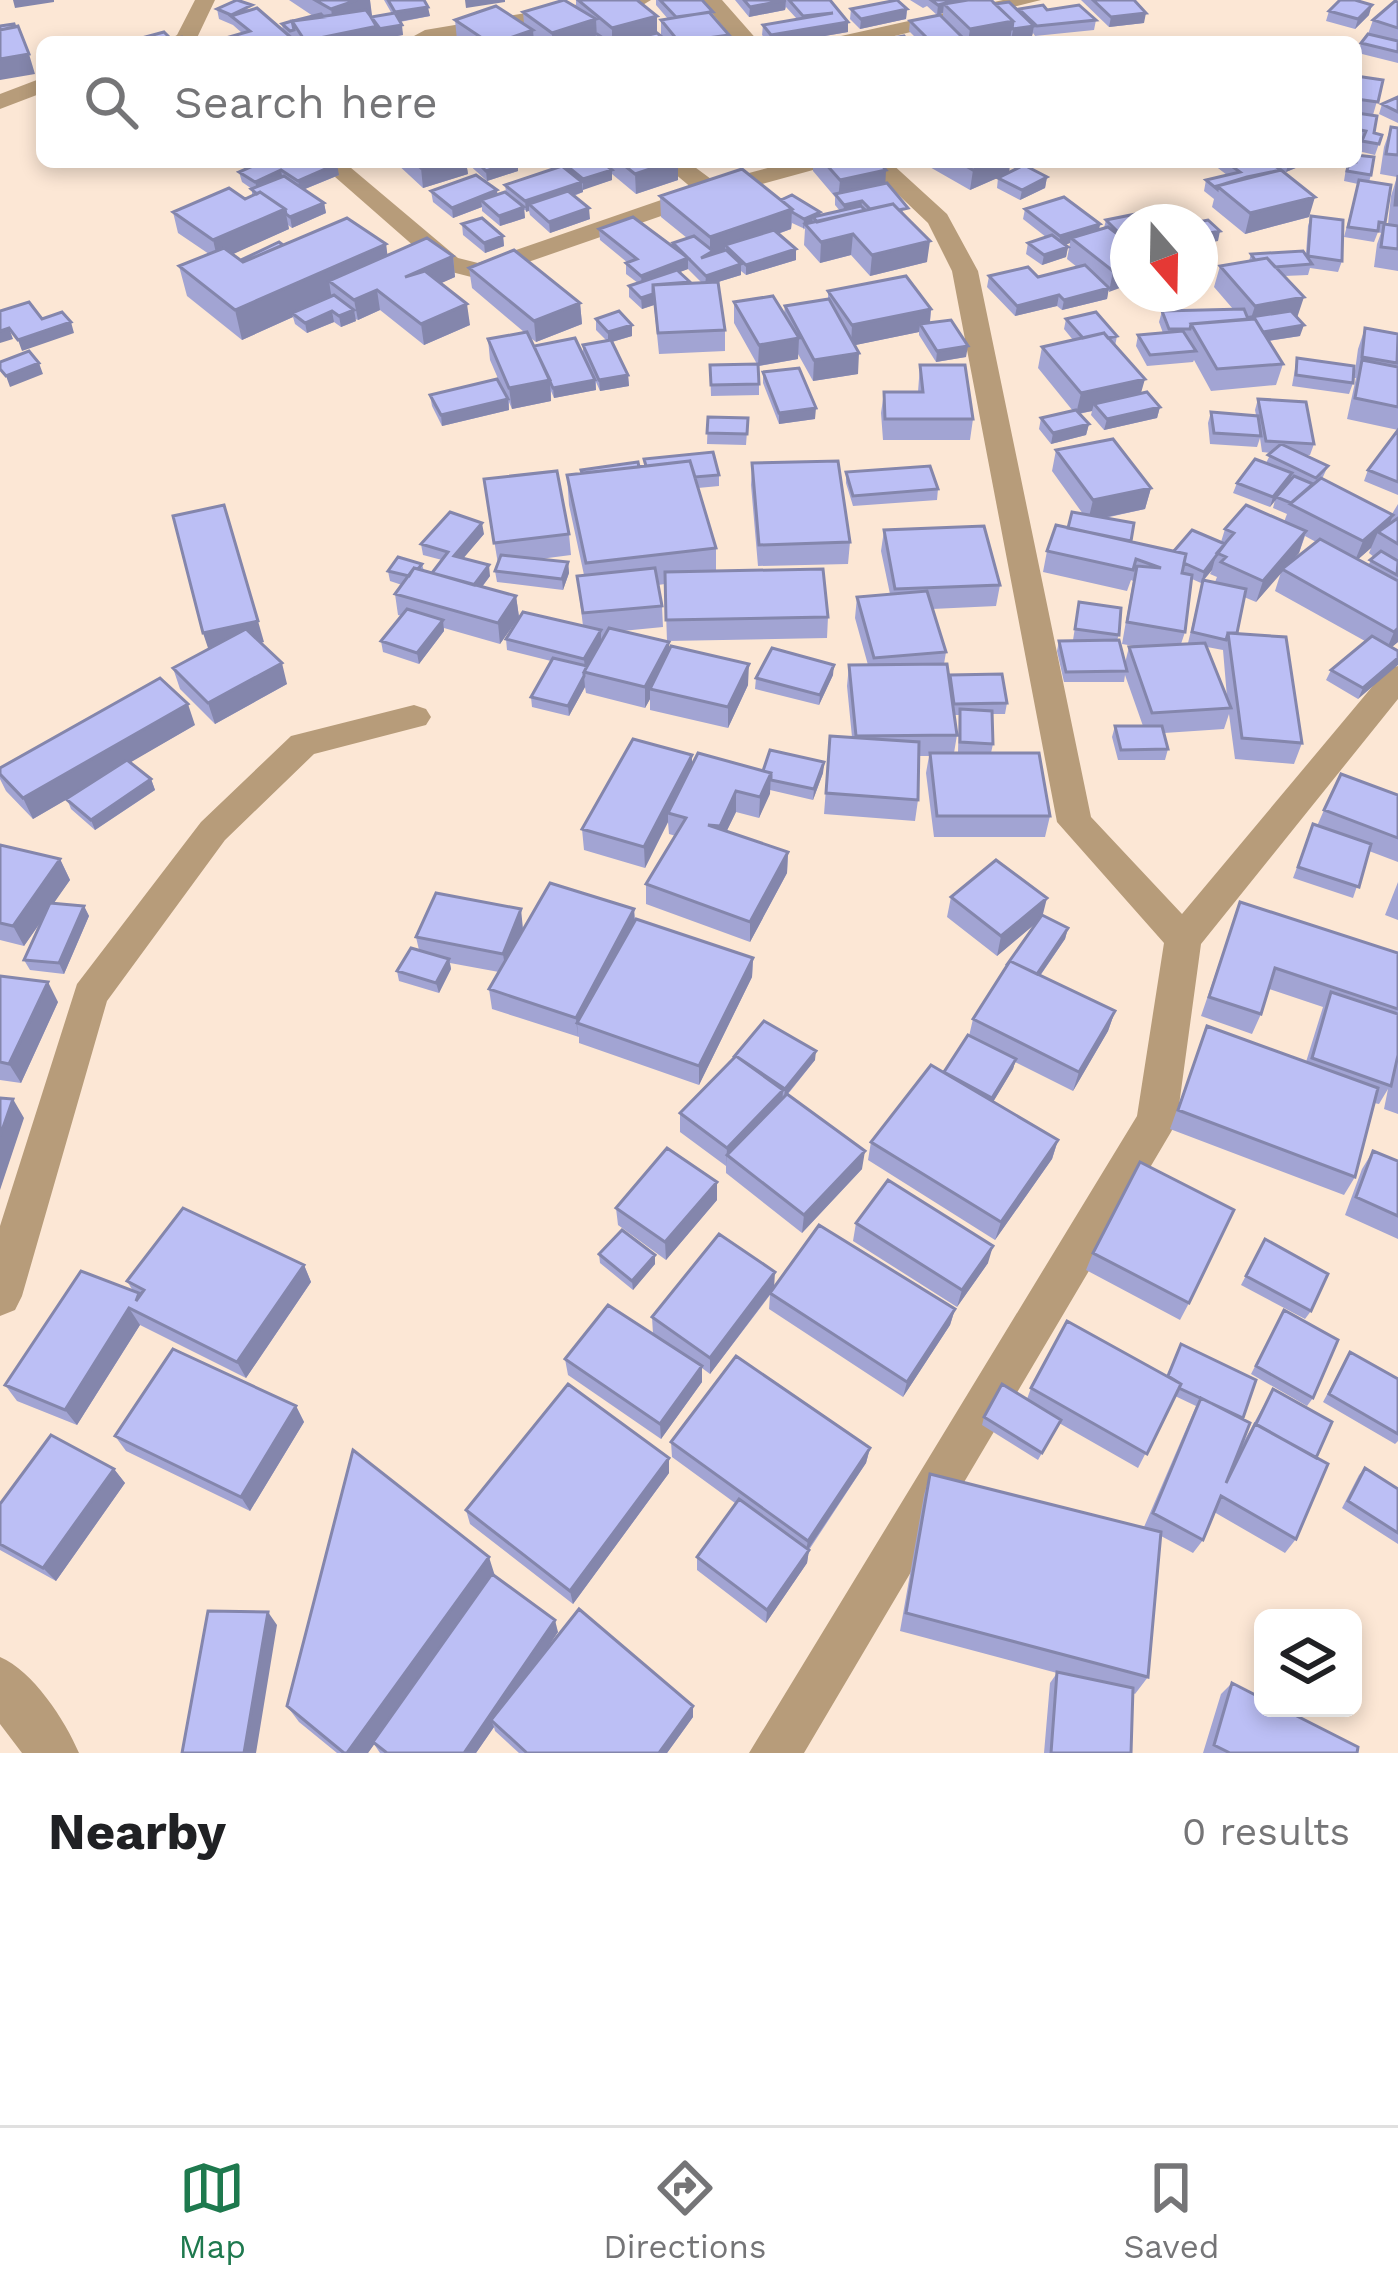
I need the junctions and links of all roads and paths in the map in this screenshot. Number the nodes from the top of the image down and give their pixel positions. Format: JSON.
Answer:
{"nodes":[{"id":1,"x":205,"y":0,"type":"edge"},
{"id":2,"x":640,"y":0,"type":"edge"},
{"id":3,"x":711,"y":0,"type":"edge"},
{"id":4,"x":1031,"y":0,"type":"edge"},
{"id":5,"x":187,"y":36,"type":"edge"},
{"id":6,"x":425,"y":36,"type":"dead end"},
{"id":7,"x":743,"y":36,"type":"edge"},
{"id":8,"x":868,"y":36,"type":"edge"},
{"id":9,"x":36,"y":88,"type":"edge"},
{"id":10,"x":0,"y":102,"type":"edge"},
{"id":11,"x":336,"y":168,"type":"edge"},
{"id":12,"x":681,"y":168,"type":"edge"},
{"id":13,"x":794,"y":168,"type":"edge"},
{"id":14,"x":883,"y":168,"type":"edge"},
{"id":15,"x":712,"y":191,"type":"junction"},
{"id":16,"x":1398,"y":677,"type":"edge"},
{"id":17,"x":414,"y":717,"type":"dead end"},
{"id":18,"x":1183,"y":939,"type":"junction"},
{"id":19,"x":0,"y":1295,"type":"edge"},
{"id":20,"x":0,"y":1682,"type":"edge"},
{"id":21,"x":53,"y":1753,"type":"edge"},
{"id":22,"x":775,"y":1753,"type":"edge"}],
"edges":[{"from":1,"to":5,"type":"street"},
{"from":2,"to":6,"type":"street"},
{"from":3,"to":7,"type":"street"},
{"from":4,"to":8,"type":"street"},
{"from":9,"to":10,"type":"street"},
{"from":11,"to":15,"type":"street"},
{"from":12,"to":15,"type":"street"},
{"from":13,"to":15,"type":"street"},
{"from":14,"to":18,"type":"street"},
{"from":16,"to":18,"type":"street"},
{"from":17,"to":19,"type":"street"},
{"from":18,"to":22,"type":"street"},
{"from":20,"to":21,"type":"street"}]}
